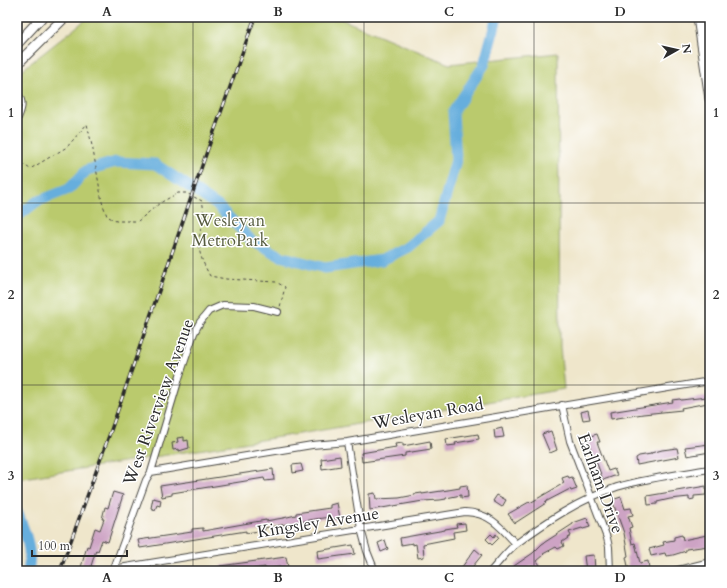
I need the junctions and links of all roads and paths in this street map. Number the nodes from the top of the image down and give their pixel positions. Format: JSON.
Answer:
{"nodes":[{"id":1,"x":42,"y":17,"type":"edge"},
{"id":2,"x":65,"y":17,"type":"edge"},
{"id":3,"x":698,"y":17,"type":"edge"},
{"id":4,"x":17,"y":44,"type":"edge"},
{"id":5,"x":17,"y":64,"type":"edge"},
{"id":6,"x":17,"y":91,"type":"edge"},
{"id":7,"x":710,"y":99,"type":"edge"},
{"id":8,"x":17,"y":124,"type":"edge"},
{"id":9,"x":17,"y":160,"type":"edge"},
{"id":10,"x":278,"y":312,"type":"joint"},
{"id":11,"x":710,"y":381,"type":"edge"},
{"id":12,"x":562,"y":406,"type":"junction"},
{"id":13,"x":347,"y":442,"type":"junction"},
{"id":14,"x":710,"y":469,"type":"edge"},
{"id":15,"x":151,"y":472,"type":"junction"},
{"id":16,"x":592,"y":498,"type":"junction"},
{"id":17,"x":361,"y":529,"type":"junction"},
{"id":18,"x":516,"y":544,"type":"junction"},
{"id":19,"x":710,"y":562,"type":"edge"},
{"id":20,"x":113,"y":570,"type":"edge"},
{"id":21,"x":375,"y":571,"type":"edge"},
{"id":22,"x":491,"y":571,"type":"edge"},
{"id":23,"x":610,"y":571,"type":"edge"},
{"id":24,"x":674,"y":571,"type":"edge"}],
"edges":[{"from":1,"to":4,"type":"main road"},
{"from":2,"to":5,"type":"main road"},
{"from":3,"to":7,"type":"main road"},
{"from":6,"to":8,"type":"lane"},
{"from":9,"to":10,"type":"path"},
{"from":10,"to":15,"type":"street","name":"West Riverview Avenue"},
{"from":11,"to":12,"type":"street","name":"Wesleyan Road"},
{"from":12,"to":13,"type":"street","name":"Wesleyan Road"},
{"from":12,"to":16,"type":"street","name":"Earlham Drive"},
{"from":13,"to":15,"type":"street","name":"Wesleyan Road"},
{"from":13,"to":17,"type":"street"},
{"from":14,"to":16,"type":"street"},
{"from":15,"to":20,"type":"street","name":"West Riverview Avenue"},
{"from":16,"to":18,"type":"street"},
{"from":16,"to":23,"type":"street","name":"Earlham Drive"},
{"from":17,"to":18,"type":"street","name":"Kingsley Avenue"},
{"from":17,"to":20,"type":"street","name":"Kingsley Avenue"},
{"from":17,"to":21,"type":"street"},
{"from":18,"to":22,"type":"street"},
{"from":19,"to":24,"type":"street"}]}
